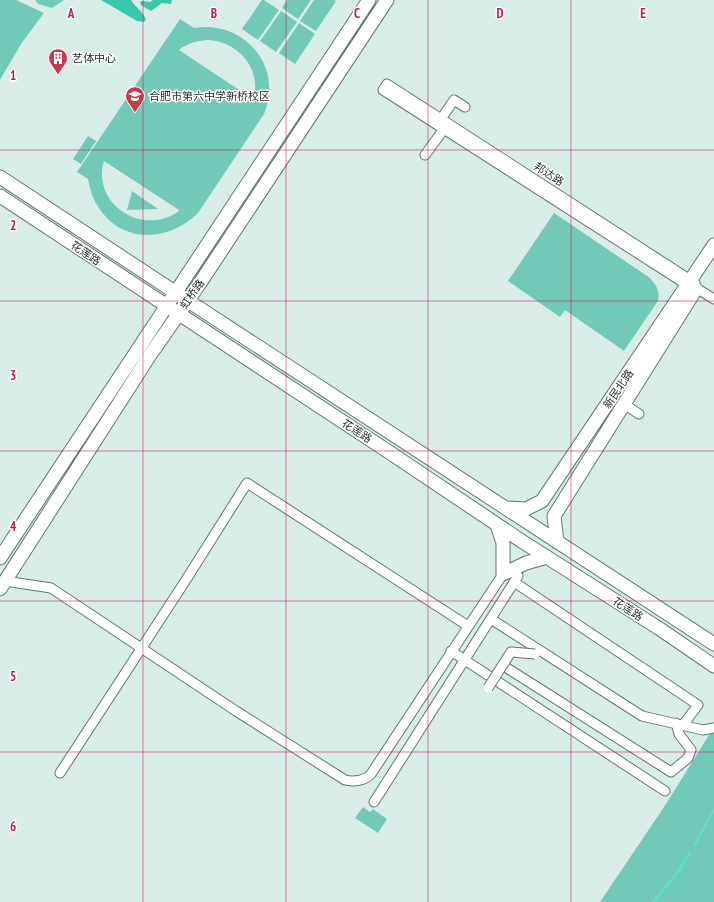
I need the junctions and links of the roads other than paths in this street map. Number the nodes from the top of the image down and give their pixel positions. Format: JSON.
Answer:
{"nodes":[{"id":1,"x":369,"y":0,"type":"edge"},
{"id":2,"x":387,"y":0,"type":"edge"},
{"id":3,"x":465,"y":107,"type":"dead end"},
{"id":4,"x":441,"y":118,"type":"junction"},
{"id":5,"x":444,"y":129,"type":"junction"},
{"id":6,"x":425,"y":155,"type":"dead end"},
{"id":7,"x":0,"y":177,"type":"edge"},
{"id":8,"x":0,"y":196,"type":"edge"},
{"id":9,"x":714,"y":245,"type":"edge"},
{"id":10,"x":204,"y":248,"type":"junction"},
{"id":11,"x":217,"y":257,"type":"junction"},
{"id":12,"x":126,"y":260,"type":"junction"},
{"id":13,"x":714,"y":261,"type":"edge"},
{"id":14,"x":117,"y":274,"type":"junction"},
{"id":15,"x":694,"y":285,"type":"junction"},
{"id":16,"x":176,"y":293,"type":"junction"},
{"id":17,"x":714,"y":299,"type":"edge"},
{"id":18,"x":187,"y":301,"type":"junction"},
{"id":19,"x":166,"y":306,"type":"junction"},
{"id":20,"x":177,"y":314,"type":"junction"},
{"id":21,"x":233,"y":330,"type":"junction"},
{"id":22,"x":224,"y":344,"type":"junction"},
{"id":23,"x":137,"y":350,"type":"junction"},
{"id":24,"x":148,"y":358,"type":"junction"},
{"id":25,"x":624,"y":404,"type":"junction"},
{"id":26,"x":639,"y":414,"type":"dead end"},
{"id":27,"x":507,"y":508,"type":"junction"},
{"id":28,"x":497,"y":525,"type":"junction"},
{"id":29,"x":557,"y":542,"type":"junction"},
{"id":30,"x":547,"y":557,"type":"junction"},
{"id":31,"x":0,"y":558,"type":"edge"},
{"id":32,"x":503,"y":574,"type":"junction"},
{"id":33,"x":3,"y":585,"type":"edge"},
{"id":34,"x":491,"y":619,"type":"junction"},
{"id":35,"x":468,"y":626,"type":"junction"},
{"id":36,"x":714,"y":644,"type":"edge"},
{"id":37,"x":141,"y":648,"type":"junction"},
{"id":38,"x":451,"y":652,"type":"junction"},
{"id":39,"x":535,"y":654,"type":"dead end"},
{"id":40,"x":464,"y":660,"type":"junction"},
{"id":41,"x":714,"y":666,"type":"edge"},
{"id":42,"x":507,"y":668,"type":"dead end"},
{"id":43,"x":488,"y":688,"type":"dead end"},
{"id":44,"x":680,"y":724,"type":"junction"},
{"id":45,"x":714,"y":728,"type":"edge"},
{"id":46,"x":60,"y":773,"type":"dead end"},
{"id":47,"x":665,"y":790,"type":"dead end"},
{"id":48,"x":374,"y":802,"type":"dead end"}],
"edges":[{"from":1,"to":10,"type":"main road","name":"虹桥路"},
{"from":2,"to":11,"type":"main road","name":"虹桥路"},
{"from":3,"to":4,"type":"street"},
{"from":4,"to":5,"type":"street","name":"邦达路"},
{"from":4,"to":15,"type":"street","name":"邦达路"},
{"from":5,"to":6,"type":"street"},
{"from":5,"to":15,"type":"street","name":"邦达路"},
{"from":7,"to":12,"type":"main road","name":"花莲路"},
{"from":8,"to":14,"type":"main road","name":"花莲路"},
{"from":9,"to":15,"type":"main road","name":"新民北路"},
{"from":10,"to":11,"type":"main road"},
{"from":10,"to":16,"type":"main road","name":"虹桥路"},
{"from":11,"to":18,"type":"main road","name":"虹桥路"},
{"from":12,"to":14,"type":"main road"},
{"from":12,"to":16,"type":"main road","name":"花莲路"},
{"from":13,"to":15,"type":"main road","name":"新民北路"},
{"from":14,"to":19,"type":"main road","name":"花莲路"},
{"from":15,"to":17,"type":"street"},
{"from":15,"to":25,"type":"main road","name":"新民北路"},
{"from":15,"to":27,"type":"main road","name":"新民北路"},
{"from":16,"to":18,"type":"main road","name":"花莲路"},
{"from":16,"to":19,"type":"main road","name":"虹桥路"},
{"from":18,"to":20,"type":"main road","name":"虹桥路"},
{"from":18,"to":21,"type":"main road","name":"花莲路"},
{"from":19,"to":20,"type":"main road","name":"花莲路"},
{"from":19,"to":23,"type":"main road","name":"虹桥路"},
{"from":20,"to":22,"type":"main road","name":"花莲路"},
{"from":20,"to":24,"type":"main road","name":"虹桥路"},
{"from":21,"to":22,"type":"main road"},
{"from":21,"to":27,"type":"main road","name":"花莲路"},
{"from":22,"to":28,"type":"main road","name":"花莲路"},
{"from":23,"to":24,"type":"main road"},
{"from":23,"to":31,"type":"main road","name":"虹桥路"},
{"from":24,"to":33,"type":"main road","name":"虹桥路"},
{"from":25,"to":26,"type":"street"},
{"from":25,"to":29,"type":"main road","name":"新民北路"},
{"from":27,"to":29,"type":"main road","name":"花莲路"},
{"from":28,"to":30,"type":"main road","name":"花莲路"},
{"from":28,"to":32,"type":"main road"},
{"from":29,"to":36,"type":"main road","name":"花莲路"},
{"from":30,"to":32,"type":"main road"},
{"from":30,"to":41,"type":"main road","name":"花莲路"},
{"from":32,"to":35,"type":"street"},
{"from":33,"to":37,"type":"street"},
{"from":34,"to":40,"type":"street"},
{"from":34,"to":44,"type":"street"},
{"from":34,"to":44,"type":"street"},
{"from":35,"to":37,"type":"street"},
{"from":35,"to":38,"type":"street"},
{"from":37,"to":38,"type":"street"},
{"from":37,"to":46,"type":"street"},
{"from":38,"to":40,"type":"street"},
{"from":39,"to":43,"type":"street","bridge":true},
{"from":40,"to":47,"type":"street"},
{"from":40,"to":48,"type":"street"},
{"from":42,"to":44,"type":"street"},
{"from":44,"to":45,"type":"street"}]}
